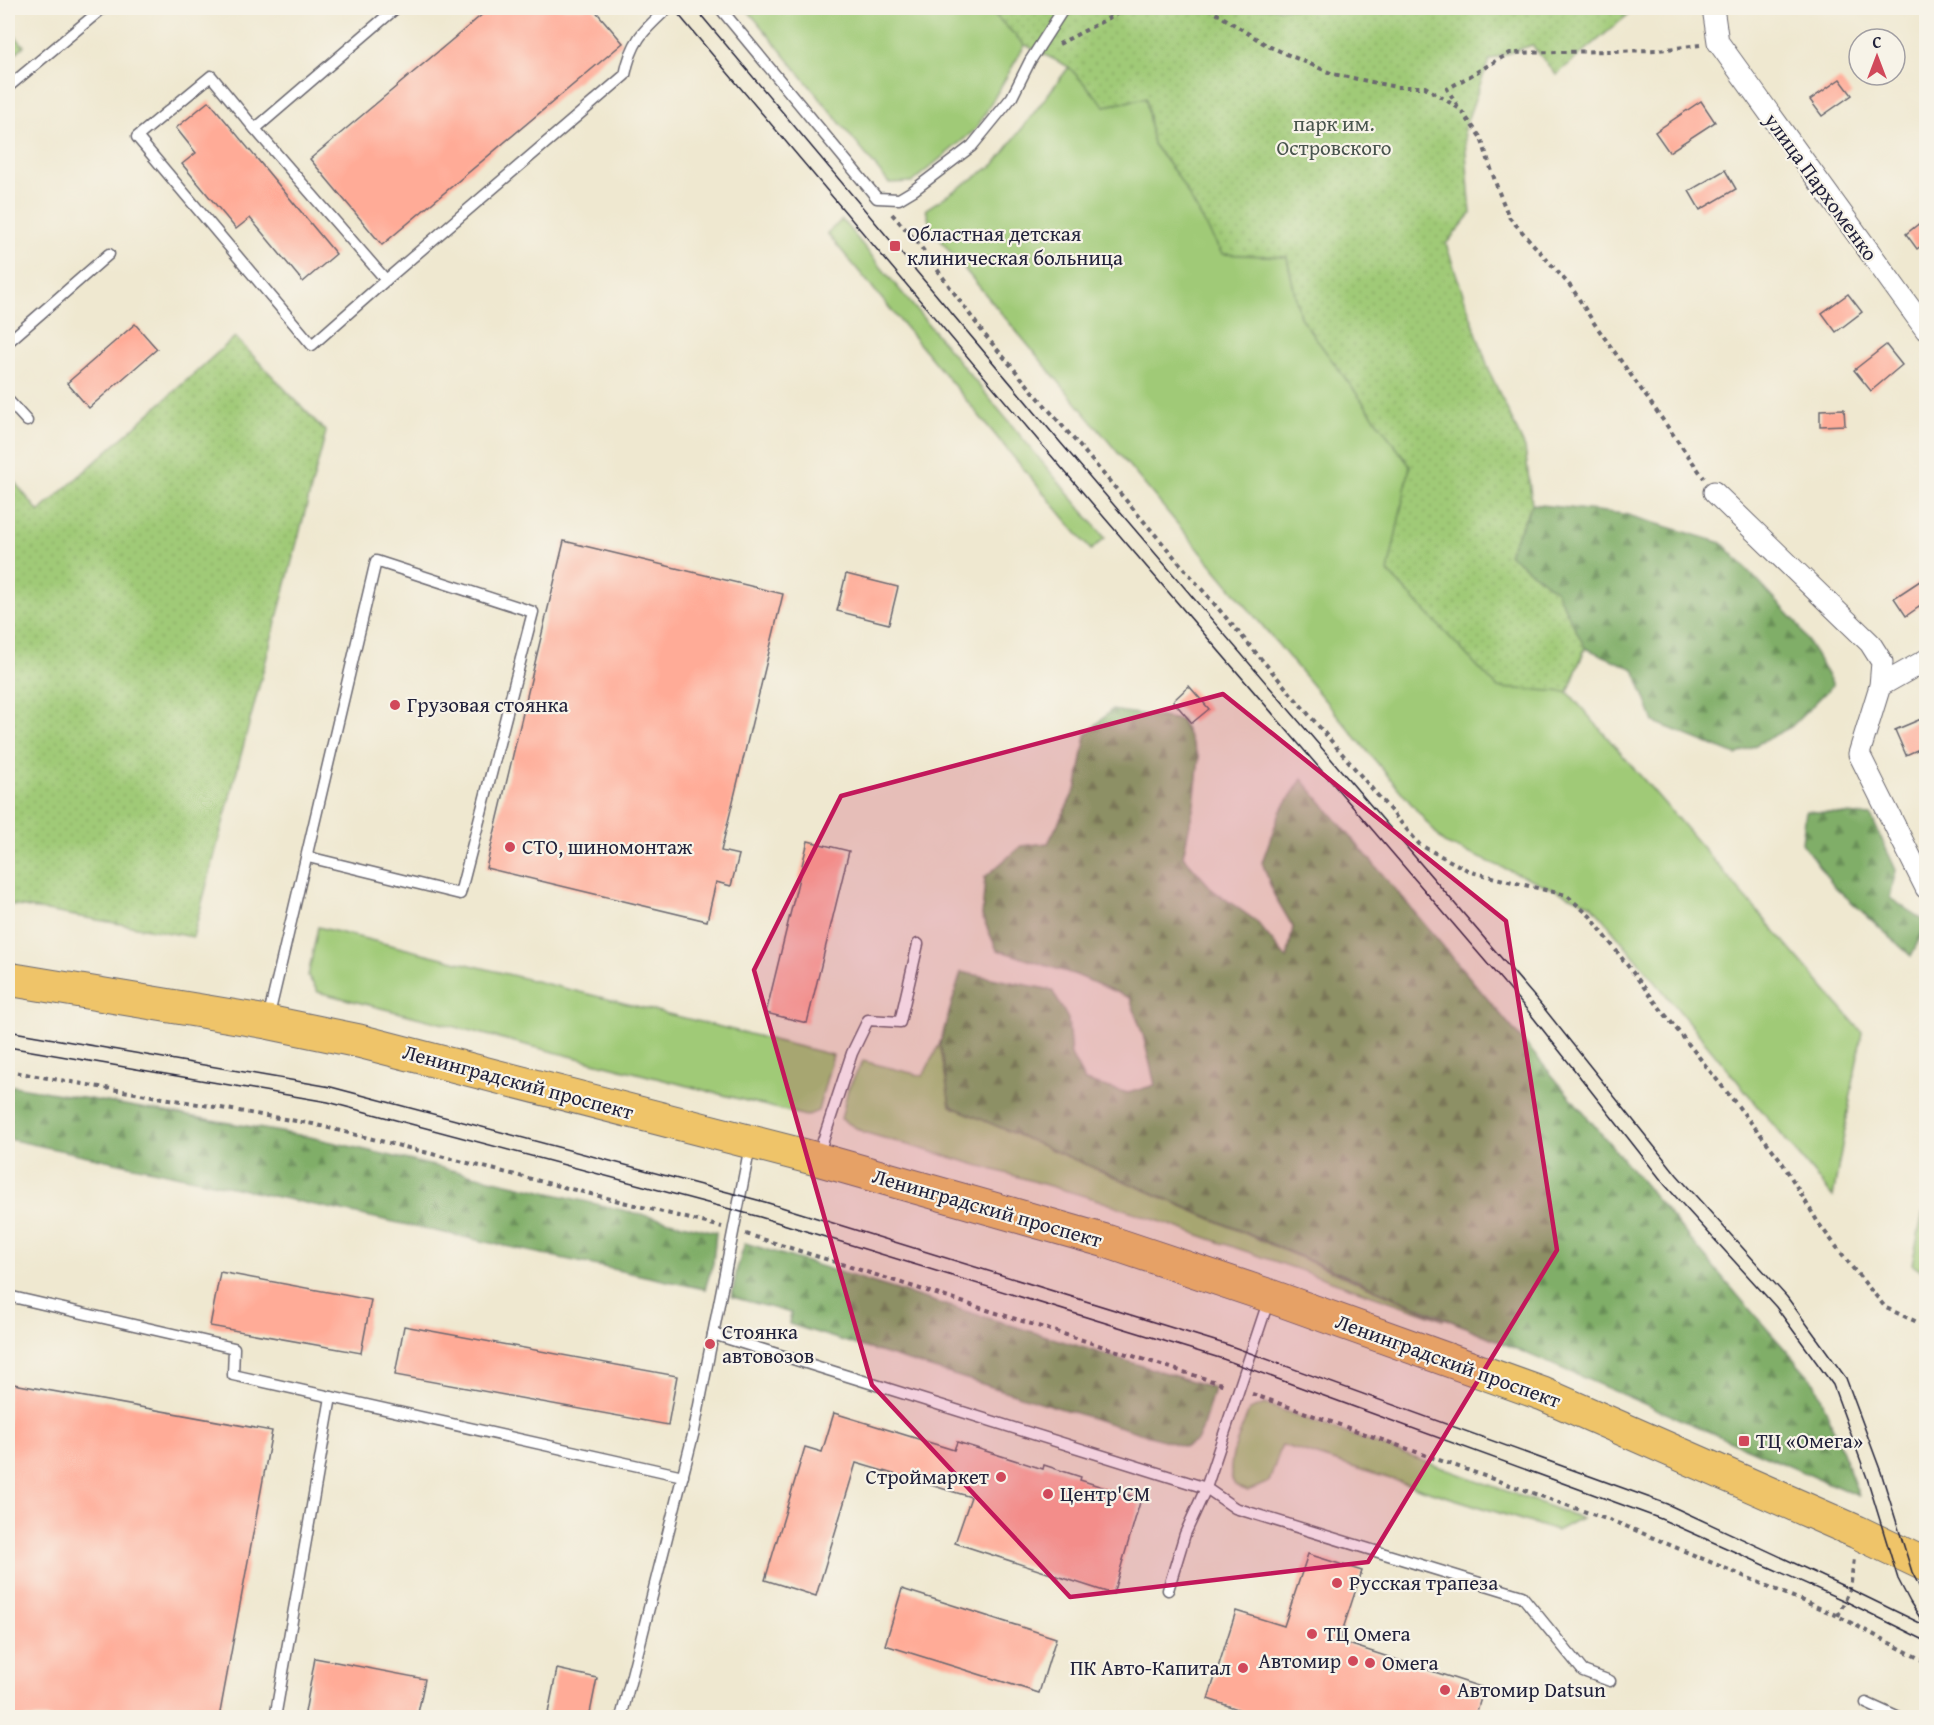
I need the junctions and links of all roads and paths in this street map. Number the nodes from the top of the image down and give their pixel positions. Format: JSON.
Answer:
{"nodes":[{"id":1,"x":103,"y":8,"type":"edge"},
{"id":2,"x":396,"y":8,"type":"edge"},
{"id":3,"x":668,"y":8,"type":"edge"},
{"id":4,"x":720,"y":8,"type":"edge"},
{"id":5,"x":1064,"y":8,"type":"edge"},
{"id":6,"x":1128,"y":8,"type":"edge"},
{"id":7,"x":1208,"y":8,"type":"edge"},
{"id":8,"x":1713,"y":8,"type":"edge"},
{"id":9,"x":1718,"y":42,"type":"junction"},
{"id":10,"x":1030,"y":61,"type":"junction"},
{"id":11,"x":8,"y":87,"type":"edge"},
{"id":12,"x":1460,"y":109,"type":"junction"},
{"id":13,"x":255,"y":129,"type":"junction"},
{"id":14,"x":877,"y":198,"type":"junction"},
{"id":15,"x":109,"y":254,"type":"dead end"},
{"id":16,"x":386,"y":280,"type":"junction"},
{"id":17,"x":1926,"y":330,"type":"edge"},
{"id":18,"x":8,"y":342,"type":"edge"},
{"id":19,"x":8,"y":400,"type":"edge"},
{"id":20,"x":27,"y":421,"type":"dead end"},
{"id":21,"x":1714,"y":492,"type":"joint"},
{"id":22,"x":1926,"y":660,"type":"edge"},
{"id":23,"x":1880,"y":686,"type":"junction"},
{"id":24,"x":308,"y":857,"type":"junction"},
{"id":25,"x":1926,"y":888,"type":"edge"},
{"id":26,"x":918,"y":944,"type":"dead end"},
{"id":27,"x":8,"y":979,"type":"edge"},
{"id":28,"x":267,"y":1022,"type":"junction"},
{"id":29,"x":8,"y":1071,"type":"edge"},
{"id":30,"x":751,"y":1142,"type":"junction"},
{"id":31,"x":817,"y":1159,"type":"junction"},
{"id":32,"x":734,"y":1230,"type":"junction"},
{"id":33,"x":8,"y":1296,"type":"edge"},
{"id":34,"x":1270,"y":1296,"type":"junction"},
{"id":35,"x":1926,"y":1324,"type":"edge"},
{"id":36,"x":712,"y":1334,"type":"junction"},
{"id":37,"x":1240,"y":1389,"type":"junction"},
{"id":38,"x":331,"y":1396,"type":"junction"},
{"id":39,"x":682,"y":1476,"type":"junction"},
{"id":40,"x":1206,"y":1488,"type":"junction"},
{"id":41,"x":1854,"y":1559,"type":"dead end"},
{"id":42,"x":1926,"y":1565,"type":"edge"},
{"id":43,"x":1168,"y":1590,"type":"dead end"},
{"id":44,"x":1838,"y":1616,"type":"junction"},
{"id":45,"x":1926,"y":1662,"type":"edge"},
{"id":46,"x":1610,"y":1681,"type":"dead end"},
{"id":47,"x":1866,"y":1702,"type":"dead end"},
{"id":48,"x":275,"y":1718,"type":"edge"},
{"id":49,"x":621,"y":1718,"type":"edge"},
{"id":50,"x":1899,"y":1718,"type":"edge"}],
"edges":[{"from":1,"to":11,"type":"lane"},
{"from":2,"to":13,"type":"lane"},
{"from":3,"to":16,"type":"lane"},
{"from":4,"to":14,"type":"lane"},
{"from":5,"to":10,"type":"lane"},
{"from":6,"to":10,"type":"path"},
{"from":7,"to":12,"type":"path"},
{"from":8,"to":9,"type":"street"},
{"from":9,"to":12,"type":"path"},
{"from":9,"to":17,"type":"street","name":"улица Пархоменко"},
{"from":10,"to":14,"type":"lane"},
{"from":12,"to":21,"type":"path"},
{"from":13,"to":16,"type":"lane"},
{"from":13,"to":16,"type":"lane"},
{"from":14,"to":35,"type":"path"},
{"from":15,"to":18,"type":"lane"},
{"from":19,"to":20,"type":"lane"},
{"from":21,"to":23,"type":"street"},
{"from":22,"to":23,"type":"street"},
{"from":23,"to":25,"type":"street"},
{"from":24,"to":24,"type":"lane"},
{"from":24,"to":28,"type":"lane"},
{"from":26,"to":31,"type":"lane"},
{"from":27,"to":28,"type":"main road","name":"Ленинградский проспект"},
{"from":28,"to":30,"type":"main road","name":"Ленинградский проспект"},
{"from":29,"to":32,"type":"path"},
{"from":30,"to":31,"type":"main road","name":"Ленинградский проспект"},
{"from":30,"to":32,"type":"lane"},
{"from":31,"to":34,"type":"main road","name":"Ленинградский проспект"},
{"from":32,"to":36,"type":"lane"},
{"from":32,"to":37,"type":"path"},
{"from":33,"to":38,"type":"lane"},
{"from":34,"to":37,"type":"lane"},
{"from":34,"to":42,"type":"main road","name":"Ленинградский проспект"},
{"from":36,"to":39,"type":"lane"},
{"from":36,"to":40,"type":"lane"},
{"from":37,"to":40,"type":"lane"},
{"from":37,"to":44,"type":"path"},
{"from":38,"to":39,"type":"lane"},
{"from":38,"to":48,"type":"lane"},
{"from":39,"to":49,"type":"lane"},
{"from":40,"to":43,"type":"lane"},
{"from":40,"to":46,"type":"lane"},
{"from":41,"to":44,"type":"path"},
{"from":44,"to":45,"type":"path"},
{"from":47,"to":50,"type":"lane"}]}
